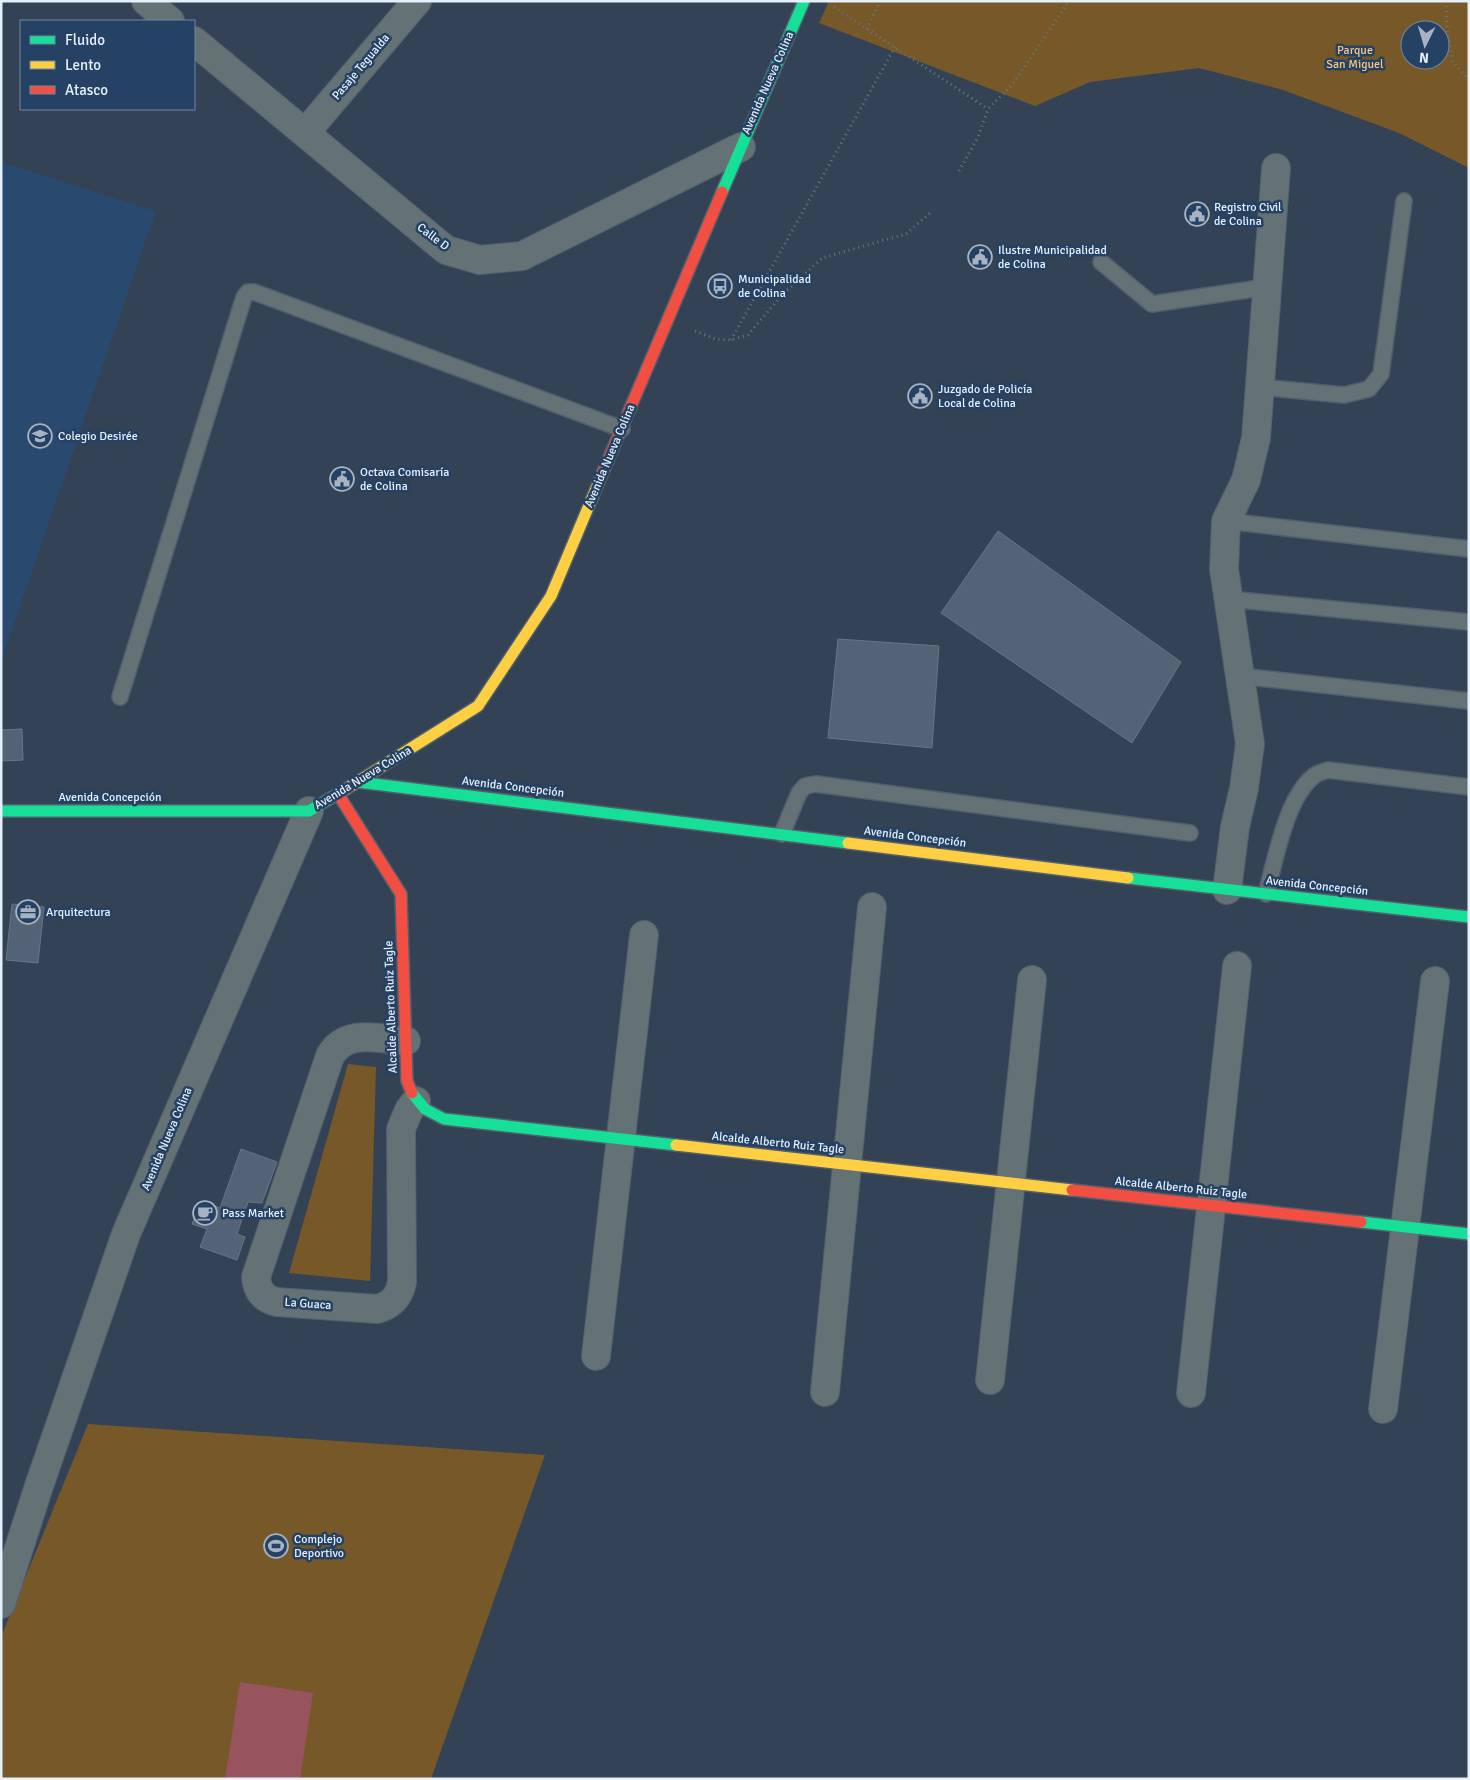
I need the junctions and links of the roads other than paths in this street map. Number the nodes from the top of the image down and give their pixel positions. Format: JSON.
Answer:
{"nodes":[{"id":1,"x":417,"y":1,"type":"edge"},
{"id":2,"x":804,"y":1,"type":"edge"},
{"id":3,"x":149,"y":2,"type":"edge"},
{"id":4,"x":169,"y":20,"type":"edge"},
{"id":5,"x":195,"y":42,"type":"edge"},
{"id":6,"x":305,"y":133,"type":"junction"},
{"id":7,"x":741,"y":147,"type":"junction"},
{"id":8,"x":1276,"y":168,"type":"dead end"},
{"id":9,"x":1404,"y":202,"type":"dead end"},
{"id":10,"x":1101,"y":262,"type":"dead end"},
{"id":11,"x":1267,"y":287,"type":"junction"},
{"id":12,"x":1260,"y":387,"type":"junction"},
{"id":13,"x":622,"y":429,"type":"junction"},
{"id":14,"x":1226,"y":521,"type":"junction"},
{"id":15,"x":1469,"y":549,"type":"edge"},
{"id":16,"x":1228,"y":599,"type":"junction"},
{"id":17,"x":1469,"y":622,"type":"edge"},
{"id":18,"x":1240,"y":676,"type":"junction"},
{"id":19,"x":120,"y":697,"type":"dead end"},
{"id":20,"x":1469,"y":701,"type":"edge"},
{"id":21,"x":358,"y":782,"type":"junction"},
{"id":22,"x":1469,"y":786,"type":"edge"},
{"id":23,"x":338,"y":794,"type":"junction"},
{"id":24,"x":1,"y":811,"type":"edge"},
{"id":25,"x":309,"y":811,"type":"junction"},
{"id":26,"x":1190,"y":833,"type":"dead end"},
{"id":27,"x":782,"y":834,"type":"junction"},
{"id":28,"x":1227,"y":890,"type":"junction"},
{"id":29,"x":1266,"y":894,"type":"junction"},
{"id":30,"x":872,"y":907,"type":"dead end"},
{"id":31,"x":1469,"y":917,"type":"edge"},
{"id":32,"x":644,"y":935,"type":"dead end"},
{"id":33,"x":1237,"y":966,"type":"dead end"},
{"id":34,"x":1032,"y":980,"type":"dead end"},
{"id":35,"x":1435,"y":981,"type":"dead end"},
{"id":36,"x":406,"y":1041,"type":"junction"},
{"id":37,"x":416,"y":1101,"type":"junction"},
{"id":38,"x":621,"y":1139,"type":"junction"},
{"id":39,"x":846,"y":1164,"type":"junction"},
{"id":40,"x":1011,"y":1182,"type":"junction"},
{"id":41,"x":1211,"y":1205,"type":"junction"},
{"id":42,"x":1406,"y":1226,"type":"junction"},
{"id":43,"x":1469,"y":1234,"type":"edge"},
{"id":44,"x":596,"y":1356,"type":"dead end"},
{"id":45,"x":990,"y":1380,"type":"dead end"},
{"id":46,"x":825,"y":1392,"type":"dead end"},
{"id":47,"x":1191,"y":1393,"type":"dead end"},
{"id":48,"x":1383,"y":1409,"type":"dead end"},
{"id":49,"x":1,"y":1604,"type":"edge"}],
"edges":[{"from":1,"to":6,"type":"street","name":"Pasaje Tegualda"},
{"from":2,"to":7,"type":"street","name":"Avenida Nueva Colina"},
{"from":3,"to":4,"type":"street"},
{"from":5,"to":6,"type":"street","name":"Calle D"},
{"from":6,"to":7,"type":"street","name":"Calle D"},
{"from":7,"to":13,"type":"street","name":"Avenida Nueva Colina"},
{"from":8,"to":11,"type":"street"},
{"from":9,"to":12,"type":"lane"},
{"from":10,"to":11,"type":"lane"},
{"from":11,"to":12,"type":"street"},
{"from":12,"to":14,"type":"street"},
{"from":13,"to":19,"type":"lane"},
{"from":13,"to":21,"type":"street","name":"Avenida Nueva Colina"},
{"from":14,"to":15,"type":"lane"},
{"from":14,"to":16,"type":"street"},
{"from":16,"to":17,"type":"lane"},
{"from":16,"to":18,"type":"street"},
{"from":18,"to":20,"type":"lane"},
{"from":18,"to":28,"type":"street"},
{"from":21,"to":23,"type":"street","name":"Avenida Nueva Colina"},
{"from":21,"to":27,"type":"street","name":"Avenida Concepción"},
{"from":22,"to":29,"type":"lane"},
{"from":23,"to":25,"type":"street","name":"Avenida Nueva Colina"},
{"from":23,"to":36,"type":"street","name":"Alcalde Alberto Ruiz Tagle"},
{"from":24,"to":25,"type":"street","name":"Avenida Concepción"},
{"from":25,"to":49,"type":"street","name":"Avenida Nueva Colina"},
{"from":26,"to":27,"type":"lane"},
{"from":27,"to":28,"type":"street","name":"Avenida Concepción"},
{"from":28,"to":29,"type":"street","name":"Avenida Concepción"},
{"from":29,"to":31,"type":"street","name":"Avenida Concepción"},
{"from":30,"to":39,"type":"street"},
{"from":32,"to":38,"type":"street"},
{"from":33,"to":41,"type":"street"},
{"from":34,"to":40,"type":"street"},
{"from":35,"to":42,"type":"street"},
{"from":36,"to":37,"type":"street","name":"Alcalde Alberto Ruiz Tagle"},
{"from":36,"to":37,"type":"street","name":"La Guaca"},
{"from":37,"to":38,"type":"street","name":"Alcalde Alberto Ruiz Tagle"},
{"from":38,"to":39,"type":"street","name":"Alcalde Alberto Ruiz Tagle"},
{"from":38,"to":44,"type":"street"},
{"from":39,"to":40,"type":"street","name":"Alcalde Alberto Ruiz Tagle"},
{"from":39,"to":46,"type":"street"},
{"from":40,"to":41,"type":"street","name":"Alcalde Alberto Ruiz Tagle"},
{"from":40,"to":45,"type":"street"},
{"from":41,"to":42,"type":"street","name":"Alcalde Alberto Ruiz Tagle"},
{"from":41,"to":47,"type":"street"},
{"from":42,"to":43,"type":"street","name":"Alcalde Alberto Ruiz Tagle"},
{"from":42,"to":48,"type":"street"}]}
